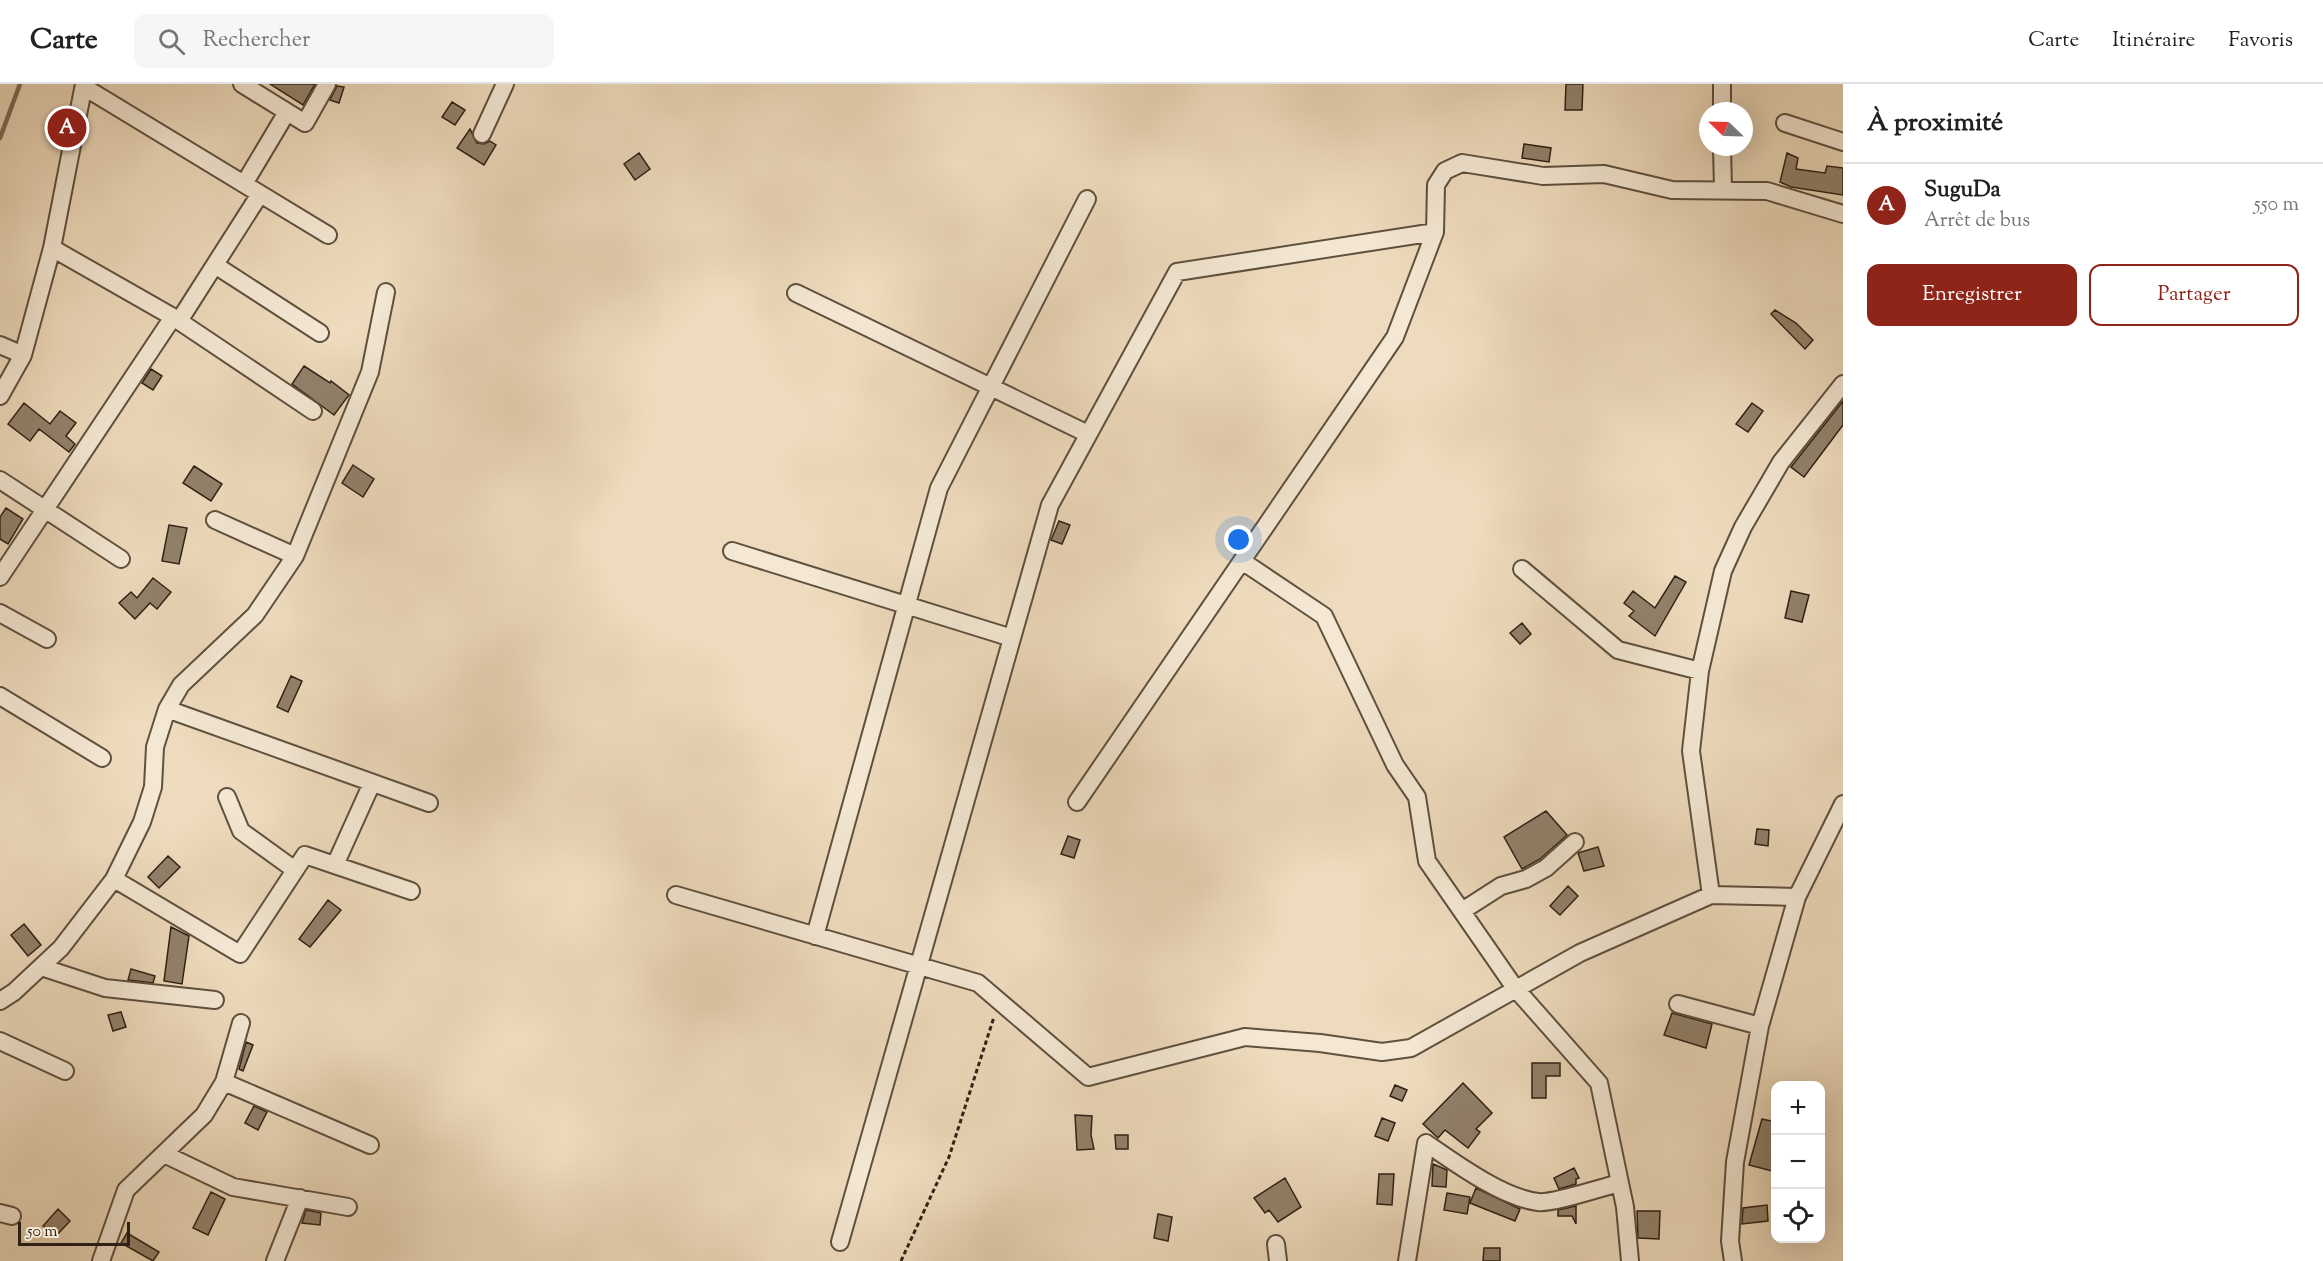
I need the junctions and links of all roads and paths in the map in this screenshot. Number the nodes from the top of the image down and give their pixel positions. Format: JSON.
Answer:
{"nodes":[{"id":1,"x":242,"y":84,"type":"edge"},
{"id":2,"x":327,"y":84,"type":"edge"},
{"id":3,"x":505,"y":84,"type":"edge"},
{"id":4,"x":1722,"y":84,"type":"edge"},
{"id":5,"x":84,"y":86,"type":"edge"},
{"id":6,"x":1722,"y":102,"type":"edge"},
{"id":7,"x":287,"y":112,"type":"junction"},
{"id":8,"x":1785,"y":123,"type":"dead end"},
{"id":9,"x":482,"y":134,"type":"dead end"},
{"id":10,"x":1843,"y":142,"type":"edge"},
{"id":11,"x":1722,"y":156,"type":"edge"},
{"id":12,"x":244,"y":184,"type":"junction"},
{"id":13,"x":1723,"y":189,"type":"junction"},
{"id":14,"x":260,"y":194,"type":"junction"},
{"id":15,"x":1087,"y":199,"type":"dead end"},
{"id":16,"x":1843,"y":214,"type":"edge"},
{"id":17,"x":1435,"y":232,"type":"junction"},
{"id":18,"x":328,"y":235,"type":"dead end"},
{"id":19,"x":52,"y":248,"type":"junction"},
{"id":20,"x":215,"y":265,"type":"junction"},
{"id":21,"x":386,"y":292,"type":"dead end"},
{"id":22,"x":796,"y":293,"type":"dead end"},
{"id":23,"x":176,"y":319,"type":"junction"},
{"id":24,"x":320,"y":333,"type":"dead end"},
{"id":25,"x":0,"y":345,"type":"edge"},
{"id":26,"x":23,"y":355,"type":"junction"},
{"id":27,"x":1843,"y":384,"type":"edge"},
{"id":28,"x":991,"y":387,"type":"junction"},
{"id":29,"x":0,"y":396,"type":"edge"},
{"id":30,"x":313,"y":411,"type":"dead end"},
{"id":31,"x":1088,"y":434,"type":"junction"},
{"id":32,"x":0,"y":480,"type":"edge"},
{"id":33,"x":45,"y":509,"type":"junction"},
{"id":34,"x":215,"y":520,"type":"dead end"},
{"id":35,"x":732,"y":550,"type":"dead end"},
{"id":36,"x":295,"y":556,"type":"junction"},
{"id":37,"x":122,"y":559,"type":"dead end"},
{"id":38,"x":1242,"y":561,"type":"junction"},
{"id":39,"x":1522,"y":569,"type":"dead end"},
{"id":40,"x":0,"y":577,"type":"edge"},
{"id":41,"x":906,"y":605,"type":"junction"},
{"id":42,"x":0,"y":613,"type":"edge"},
{"id":43,"x":1012,"y":638,"type":"junction"},
{"id":44,"x":47,"y":639,"type":"dead end"},
{"id":45,"x":1700,"y":670,"type":"junction"},
{"id":46,"x":0,"y":696,"type":"edge"},
{"id":47,"x":167,"y":709,"type":"junction"},
{"id":48,"x":102,"y":758,"type":"dead end"},
{"id":49,"x":372,"y":783,"type":"junction"},
{"id":50,"x":227,"y":798,"type":"dead end"},
{"id":51,"x":1077,"y":802,"type":"dead end"},
{"id":52,"x":429,"y":803,"type":"dead end"},
{"id":53,"x":1843,"y":804,"type":"edge"},
{"id":54,"x":1575,"y":842,"type":"dead end"},
{"id":55,"x":335,"y":865,"type":"junction"},
{"id":56,"x":295,"y":870,"type":"junction"},
{"id":57,"x":114,"y":879,"type":"junction"},
{"id":58,"x":411,"y":891,"type":"dead end"},
{"id":59,"x":676,"y":895,"type":"dead end"},
{"id":60,"x":1711,"y":895,"type":"junction"},
{"id":61,"x":1797,"y":897,"type":"junction"},
{"id":62,"x":1462,"y":911,"type":"junction"},
{"id":63,"x":815,"y":936,"type":"junction"},
{"id":64,"x":919,"y":966,"type":"junction"},
{"id":65,"x":40,"y":967,"type":"junction"},
{"id":66,"x":1515,"y":988,"type":"junction"},
{"id":67,"x":215,"y":1000,"type":"dead end"},
{"id":68,"x":0,"y":1001,"type":"edge"},
{"id":69,"x":999,"y":1001,"type":"junction"},
{"id":70,"x":1678,"y":1004,"type":"dead end"},
{"id":71,"x":241,"y":1023,"type":"dead end"},
{"id":72,"x":1760,"y":1026,"type":"junction"},
{"id":73,"x":0,"y":1041,"type":"edge"},
{"id":74,"x":65,"y":1071,"type":"dead end"},
{"id":75,"x":224,"y":1082,"type":"junction"},
{"id":76,"x":370,"y":1145,"type":"dead end"},
{"id":77,"x":164,"y":1154,"type":"junction"},
{"id":78,"x":1620,"y":1183,"type":"junction"},
{"id":79,"x":300,"y":1198,"type":"junction"},
{"id":80,"x":348,"y":1207,"type":"dead end"},
{"id":81,"x":840,"y":1242,"type":"dead end"},
{"id":82,"x":101,"y":1261,"type":"edge"},
{"id":83,"x":275,"y":1261,"type":"edge"},
{"id":84,"x":901,"y":1261,"type":"edge"},
{"id":85,"x":1407,"y":1261,"type":"edge"},
{"id":86,"x":1630,"y":1261,"type":"edge"},
{"id":87,"x":1733,"y":1261,"type":"edge"}],
"edges":[{"from":1,"to":7,"type":"street"},
{"from":2,"to":7,"type":"street"},
{"from":3,"to":9,"type":"street"},
{"from":4,"to":6,"type":"street"},
{"from":5,"to":12,"type":"street"},
{"from":5,"to":19,"type":"street"},
{"from":7,"to":12,"type":"street"},
{"from":8,"to":10,"type":"street"},
{"from":11,"to":13,"type":"street"},
{"from":12,"to":14,"type":"street"},
{"from":13,"to":16,"type":"street"},
{"from":13,"to":17,"type":"street"},
{"from":14,"to":18,"type":"street"},
{"from":14,"to":20,"type":"street"},
{"from":15,"to":28,"type":"street"},
{"from":17,"to":31,"type":"street"},
{"from":17,"to":38,"type":"street"},
{"from":19,"to":23,"type":"street"},
{"from":19,"to":26,"type":"street"},
{"from":20,"to":23,"type":"street"},
{"from":20,"to":24,"type":"street"},
{"from":21,"to":36,"type":"street"},
{"from":22,"to":28,"type":"street"},
{"from":23,"to":30,"type":"street"},
{"from":23,"to":33,"type":"street"},
{"from":25,"to":26,"type":"street"},
{"from":26,"to":29,"type":"street"},
{"from":27,"to":45,"type":"street"},
{"from":28,"to":31,"type":"street"},
{"from":28,"to":41,"type":"street"},
{"from":31,"to":43,"type":"street"},
{"from":32,"to":33,"type":"street"},
{"from":33,"to":37,"type":"street"},
{"from":33,"to":40,"type":"street"},
{"from":34,"to":36,"type":"street"},
{"from":35,"to":41,"type":"street"},
{"from":36,"to":47,"type":"street"},
{"from":38,"to":51,"type":"street"},
{"from":38,"to":62,"type":"street"},
{"from":39,"to":45,"type":"street"},
{"from":41,"to":43,"type":"street"},
{"from":41,"to":63,"type":"street"},
{"from":42,"to":44,"type":"street"},
{"from":43,"to":64,"type":"street"},
{"from":45,"to":60,"type":"street"},
{"from":46,"to":48,"type":"street"},
{"from":47,"to":49,"type":"street"},
{"from":47,"to":57,"type":"street"},
{"from":49,"to":52,"type":"street"},
{"from":49,"to":55,"type":"street"},
{"from":50,"to":56,"type":"street"},
{"from":53,"to":61,"type":"street"},
{"from":54,"to":62,"type":"street"},
{"from":55,"to":56,"type":"street"},
{"from":55,"to":58,"type":"street"},
{"from":56,"to":57,"type":"street"},
{"from":57,"to":65,"type":"street"},
{"from":59,"to":63,"type":"street"},
{"from":60,"to":61,"type":"street"},
{"from":60,"to":66,"type":"street"},
{"from":61,"to":72,"type":"street"},
{"from":62,"to":66,"type":"street"},
{"from":63,"to":64,"type":"street"},
{"from":64,"to":69,"type":"street"},
{"from":64,"to":81,"type":"street"},
{"from":65,"to":67,"type":"street"},
{"from":65,"to":68,"type":"street"},
{"from":66,"to":69,"type":"street"},
{"from":66,"to":78,"type":"street"},
{"from":69,"to":84,"type":"path"},
{"from":70,"to":72,"type":"street"},
{"from":71,"to":75,"type":"street"},
{"from":72,"to":87,"type":"street"},
{"from":73,"to":74,"type":"street"},
{"from":75,"to":76,"type":"street"},
{"from":75,"to":77,"type":"street"},
{"from":77,"to":79,"type":"street"},
{"from":77,"to":82,"type":"street"},
{"from":78,"to":85,"type":"street"},
{"from":78,"to":86,"type":"street"},
{"from":79,"to":80,"type":"street"},
{"from":79,"to":83,"type":"street"}]}
